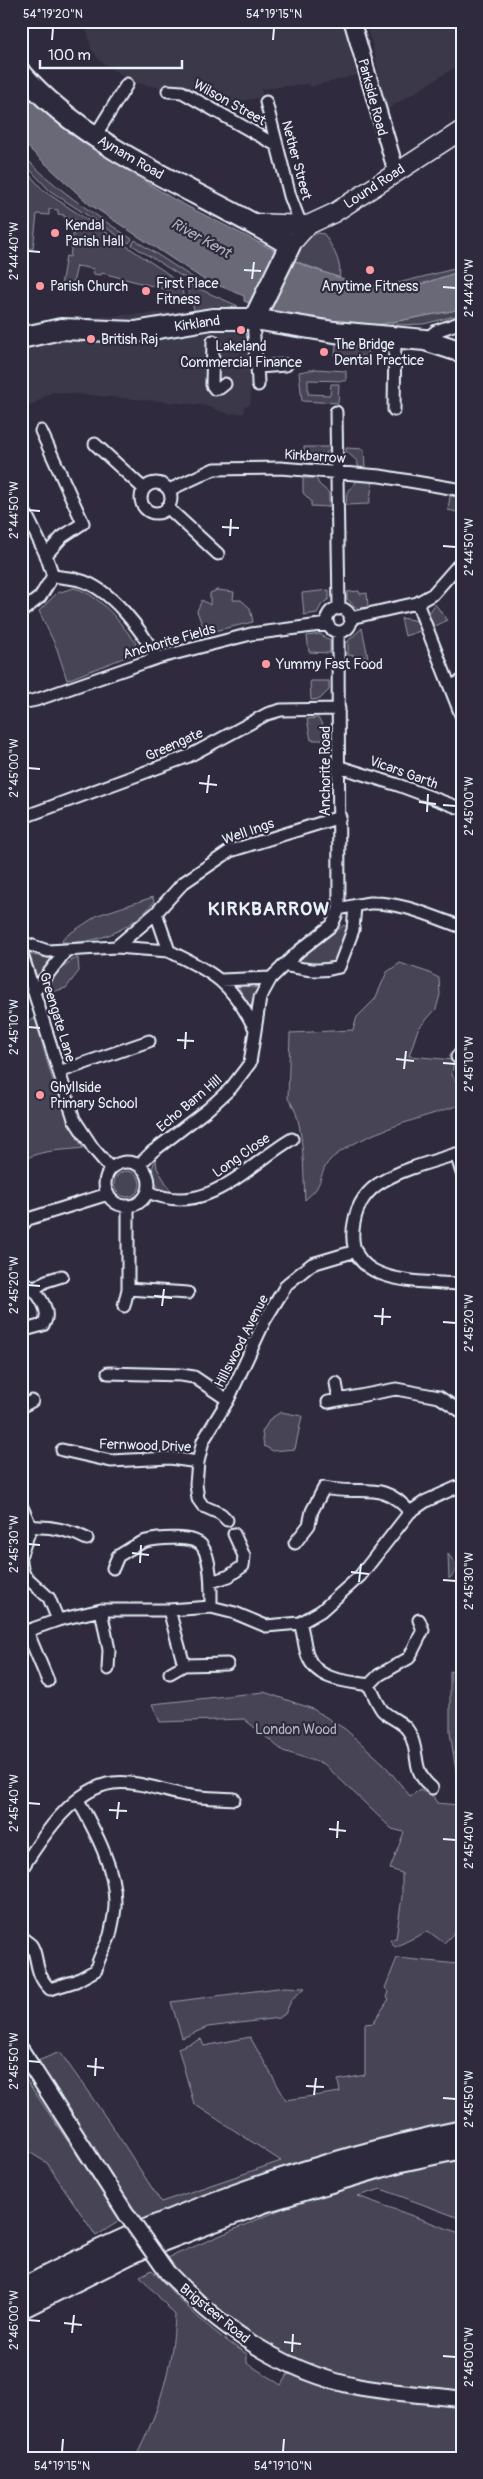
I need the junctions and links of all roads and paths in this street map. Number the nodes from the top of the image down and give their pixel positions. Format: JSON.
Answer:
{"nodes":[{"id":1,"x":352,"y":21,"type":"edge"},
{"id":2,"x":21,"y":73,"type":"edge"},
{"id":3,"x":127,"y":84,"type":"dead end"},
{"id":4,"x":168,"y":90,"type":"dead end"},
{"id":5,"x":266,"y":102,"type":"dead end"},
{"id":6,"x":462,"y":130,"type":"edge"},
{"id":7,"x":95,"y":136,"type":"junction"},
{"id":8,"x":276,"y":145,"type":"junction"},
{"id":9,"x":396,"y":171,"type":"junction"},
{"id":10,"x":253,"y":224,"type":"junction"},
{"id":11,"x":304,"y":225,"type":"junction"},
{"id":12,"x":287,"y":250,"type":"junction"},
{"id":13,"x":257,"y":313,"type":"junction"},
{"id":14,"x":462,"y":322,"type":"edge"},
{"id":15,"x":395,"y":337,"type":"junction"},
{"id":16,"x":21,"y":338,"type":"edge"},
{"id":17,"x":426,"y":340,"type":"junction"},
{"id":18,"x":213,"y":341,"type":"dead end"},
{"id":19,"x":462,"y":352,"type":"edge"},
{"id":20,"x":286,"y":365,"type":"dead end"},
{"id":21,"x":258,"y":367,"type":"junction"},
{"id":22,"x":225,"y":384,"type":"dead end"},
{"id":23,"x":258,"y":385,"type":"dead end"},
{"id":24,"x":394,"y":410,"type":"dead end"},
{"id":25,"x":336,"y":412,"type":"dead end"},
{"id":26,"x":41,"y":431,"type":"dead end"},
{"id":27,"x":95,"y":444,"type":"dead end"},
{"id":28,"x":338,"y":472,"type":"junction"},
{"id":29,"x":144,"y":489,"type":"junction"},
{"id":30,"x":169,"y":490,"type":"junction"},
{"id":31,"x":462,"y":490,"type":"edge"},
{"id":32,"x":167,"y":507,"type":"junction"},
{"id":33,"x":24,"y":517,"type":"edge"},
{"id":34,"x":218,"y":554,"type":"dead end"},
{"id":35,"x":46,"y":555,"type":"junction"},
{"id":36,"x":462,"y":561,"type":"edge"},
{"id":37,"x":53,"y":576,"type":"junction"},
{"id":38,"x":417,"y":603,"type":"junction"},
{"id":39,"x":339,"y":609,"type":"junction"},
{"id":40,"x":21,"y":612,"type":"edge"},
{"id":41,"x":350,"y":618,"type":"junction"},
{"id":42,"x":328,"y":624,"type":"junction"},
{"id":43,"x":338,"y":632,"type":"junction"},
{"id":44,"x":157,"y":658,"type":"junction"},
{"id":45,"x":462,"y":681,"type":"edge"},
{"id":46,"x":450,"y":686,"type":"junction"},
{"id":47,"x":21,"y":703,"type":"edge"},
{"id":48,"x":339,"y":709,"type":"junction"},
{"id":49,"x":461,"y":715,"type":"edge"},
{"id":50,"x":340,"y":767,"type":"junction"},
{"id":51,"x":457,"y":807,"type":"dead end"},
{"id":52,"x":340,"y":817,"type":"junction"},
{"id":53,"x":21,"y":818,"type":"edge"},
{"id":54,"x":355,"y":906,"type":"junction"},
{"id":55,"x":339,"y":909,"type":"junction"},
{"id":56,"x":156,"y":913,"type":"junction"},
{"id":57,"x":462,"y":927,"type":"edge"},
{"id":58,"x":21,"y":942,"type":"edge"},
{"id":59,"x":116,"y":947,"type":"junction"},
{"id":60,"x":21,"y":951,"type":"edge"},
{"id":61,"x":65,"y":952,"type":"junction"},
{"id":62,"x":169,"y":952,"type":"junction"},
{"id":63,"x":282,"y":965,"type":"junction"},
{"id":64,"x":271,"y":978,"type":"junction"},
{"id":65,"x":221,"y":980,"type":"junction"},
{"id":66,"x":34,"y":991,"type":"junction"},
{"id":67,"x":254,"y":1027,"type":"junction"},
{"id":68,"x":149,"y":1041,"type":"dead end"},
{"id":69,"x":59,"y":1072,"type":"junction"},
{"id":70,"x":292,"y":1139,"type":"dead end"},
{"id":71,"x":459,"y":1153,"type":"edge"},
{"id":72,"x":139,"y":1165,"type":"junction"},
{"id":73,"x":111,"y":1169,"type":"junction"},
{"id":74,"x":462,"y":1173,"type":"edge"},
{"id":75,"x":148,"y":1192,"type":"junction"},
{"id":76,"x":108,"y":1194,"type":"junction"},
{"id":77,"x":128,"y":1206,"type":"junction"},
{"id":78,"x":21,"y":1227,"type":"edge"},
{"id":79,"x":356,"y":1250,"type":"junction"},
{"id":80,"x":62,"y":1276,"type":"dead end"},
{"id":81,"x":21,"y":1280,"type":"edge"},
{"id":82,"x":462,"y":1284,"type":"edge"},
{"id":83,"x":34,"y":1289,"type":"junction"},
{"id":84,"x":128,"y":1289,"type":"junction"},
{"id":85,"x":188,"y":1293,"type":"dead end"},
{"id":86,"x":124,"y":1306,"type":"dead end"},
{"id":87,"x":21,"y":1331,"type":"edge"},
{"id":88,"x":108,"y":1373,"type":"dead end"},
{"id":89,"x":336,"y":1383,"type":"dead end"},
{"id":90,"x":228,"y":1400,"type":"junction"},
{"id":91,"x":32,"y":1401,"type":"dead end"},
{"id":92,"x":21,"y":1407,"type":"edge"},
{"id":93,"x":462,"y":1412,"type":"edge"},
{"id":94,"x":62,"y":1450,"type":"dead end"},
{"id":95,"x":198,"y":1462,"type":"junction"},
{"id":96,"x":462,"y":1485,"type":"edge"},
{"id":97,"x":21,"y":1505,"type":"edge"},
{"id":98,"x":410,"y":1512,"type":"junction"},
{"id":99,"x":227,"y":1520,"type":"dead end"},
{"id":100,"x":31,"y":1527,"type":"junction"},
{"id":101,"x":234,"y":1534,"type":"dead end"},
{"id":102,"x":87,"y":1539,"type":"dead end"},
{"id":103,"x":295,"y":1543,"type":"dead end"},
{"id":104,"x":21,"y":1554,"type":"edge"},
{"id":105,"x":21,"y":1564,"type":"edge"},
{"id":106,"x":113,"y":1568,"type":"dead end"},
{"id":107,"x":211,"y":1582,"type":"junction"},
{"id":108,"x":211,"y":1607,"type":"junction"},
{"id":109,"x":101,"y":1610,"type":"junction"},
{"id":110,"x":169,"y":1610,"type":"junction"},
{"id":111,"x":58,"y":1620,"type":"junction"},
{"id":112,"x":419,"y":1620,"type":"dead end"},
{"id":113,"x":300,"y":1623,"type":"junction"},
{"id":114,"x":24,"y":1632,"type":"edge"},
{"id":115,"x":227,"y":1664,"type":"dead end"},
{"id":116,"x":184,"y":1665,"type":"junction"},
{"id":117,"x":107,"y":1671,"type":"dead end"},
{"id":118,"x":170,"y":1673,"type":"dead end"},
{"id":119,"x":48,"y":1681,"type":"dead end"},
{"id":120,"x":369,"y":1686,"type":"junction"},
{"id":121,"x":432,"y":1788,"type":"dead end"},
{"id":122,"x":234,"y":1799,"type":"dead end"},
{"id":123,"x":78,"y":1800,"type":"junction"},
{"id":124,"x":21,"y":1870,"type":"edge"},
{"id":125,"x":21,"y":1937,"type":"edge"},
{"id":126,"x":21,"y":2050,"type":"edge"},
{"id":127,"x":462,"y":2131,"type":"edge"},
{"id":128,"x":462,"y":2148,"type":"edge"},
{"id":129,"x":21,"y":2290,"type":"edge"},
{"id":130,"x":21,"y":2308,"type":"edge"},
{"id":131,"x":462,"y":2399,"type":"edge"}],
"edges":[{"from":1,"to":9,"type":"street","name":"Parkside Road"},
{"from":2,"to":7,"type":"highway","name":"Aynam Road"},
{"from":3,"to":7,"type":"street"},
{"from":4,"to":8,"type":"street","name":"Wilson Street"},
{"from":5,"to":8,"type":"street","name":"Nether Street"},
{"from":6,"to":9,"type":"main road","name":"Lound Road"},
{"from":7,"to":10,"type":"highway","name":"Aynam Road"},
{"from":8,"to":11,"type":"street","name":"Nether Street"},
{"from":9,"to":11,"type":"main road","name":"Lound Road"},
{"from":10,"to":11,"type":"main road","name":"Aynam Road"},
{"from":10,"to":12,"type":"highway","name":"Aynam Road"},
{"from":11,"to":12,"type":"main road","name":"Lound Road"},
{"from":12,"to":13,"type":"highway"},
{"from":13,"to":15,"type":"highway","name":"Kirkland"},
{"from":13,"to":16,"type":"highway","name":"Kirkland"},
{"from":13,"to":21,"type":"street"},
{"from":14,"to":17,"type":"street"},
{"from":15,"to":17,"type":"highway","name":"Kirkland"},
{"from":15,"to":24,"type":"street"},
{"from":17,"to":19,"type":"highway","name":"Kirkland"},
{"from":18,"to":22,"type":"street"},
{"from":20,"to":21,"type":"street"},
{"from":21,"to":23,"type":"street"},
{"from":25,"to":28,"type":"street"},
{"from":26,"to":35,"type":"street"},
{"from":27,"to":29,"type":"street"},
{"from":28,"to":30,"type":"street","name":"Kirkbarrow"},
{"from":28,"to":31,"type":"street","name":"Kirkbarrow"},
{"from":28,"to":39,"type":"street"},
{"from":29,"to":30,"type":"street"},
{"from":29,"to":32,"type":"street"},
{"from":30,"to":32,"type":"street"},
{"from":32,"to":34,"type":"street"},
{"from":33,"to":35,"type":"street"},
{"from":35,"to":37,"type":"street"},
{"from":36,"to":38,"type":"street"},
{"from":37,"to":40,"type":"street"},
{"from":37,"to":44,"type":"street"},
{"from":38,"to":41,"type":"street"},
{"from":38,"to":46,"type":"street"},
{"from":39,"to":41,"type":"street"},
{"from":39,"to":42,"type":"street"},
{"from":41,"to":43,"type":"street"},
{"from":42,"to":43,"type":"street"},
{"from":42,"to":44,"type":"street","name":"Anchorite Fields"},
{"from":43,"to":48,"type":"street","name":"Anchorite Road"},
{"from":44,"to":47,"type":"street","name":"Anchorite Fields"},
{"from":45,"to":46,"type":"street"},
{"from":46,"to":49,"type":"street"},
{"from":48,"to":50,"type":"street","name":"Anchorite Road"},
{"from":48,"to":53,"type":"street","name":"Greengate"},
{"from":50,"to":51,"type":"street","name":"Vicars Garth"},
{"from":50,"to":52,"type":"street","name":"Anchorite Road"},
{"from":52,"to":55,"type":"street","name":"Anchorite Road"},
{"from":52,"to":56,"type":"street","name":"Well Ings"},
{"from":54,"to":55,"type":"street"},
{"from":54,"to":57,"type":"street"},
{"from":54,"to":63,"type":"street"},
{"from":55,"to":63,"type":"street","name":"Echo Barn Hill"},
{"from":56,"to":59,"type":"street","name":"Well Ings"},
{"from":56,"to":62,"type":"street"},
{"from":58,"to":61,"type":"street"},
{"from":59,"to":61,"type":"street"},
{"from":59,"to":62,"type":"street"},
{"from":60,"to":66,"type":"street","name":"Greengate Lane"},
{"from":61,"to":66,"type":"street"},
{"from":62,"to":65,"type":"street"},
{"from":63,"to":64,"type":"street","name":"Echo Barn Hill"},
{"from":64,"to":65,"type":"street"},
{"from":64,"to":67,"type":"street","name":"Echo Barn Hill"},
{"from":65,"to":67,"type":"street"},
{"from":66,"to":69,"type":"street","name":"Greengate Lane"},
{"from":67,"to":72,"type":"street","name":"Echo Barn Hill"},
{"from":68,"to":69,"type":"street"},
{"from":69,"to":73,"type":"street","name":"Greengate Lane"},
{"from":70,"to":75,"type":"street","name":"Long Close"},
{"from":71,"to":74,"type":"street"},
{"from":71,"to":79,"type":"street"},
{"from":72,"to":73,"type":"street"},
{"from":72,"to":75,"type":"street"},
{"from":73,"to":76,"type":"street"},
{"from":75,"to":77,"type":"street"},
{"from":76,"to":77,"type":"street"},
{"from":76,"to":78,"type":"street"},
{"from":77,"to":84,"type":"street"},
{"from":79,"to":82,"type":"street"},
{"from":79,"to":90,"type":"street","name":"Hillswood Avenue"},
{"from":80,"to":83,"type":"street"},
{"from":81,"to":83,"type":"street"},
{"from":83,"to":87,"type":"street"},
{"from":84,"to":85,"type":"street"},
{"from":84,"to":86,"type":"street"},
{"from":88,"to":90,"type":"street","name":"Hillswood Avenue"},
{"from":89,"to":93,"type":"street"},
{"from":90,"to":95,"type":"street","name":"Hillswood Avenue"},
{"from":91,"to":92,"type":"street"},
{"from":94,"to":95,"type":"street","name":"Fernwood Drive"},
{"from":95,"to":99,"type":"street","name":"Hillswood Avenue"},
{"from":96,"to":98,"type":"street"},
{"from":97,"to":100,"type":"street"},
{"from":98,"to":103,"type":"street"},
{"from":98,"to":113,"type":"street"},
{"from":100,"to":102,"type":"street"},
{"from":100,"to":104,"type":"street"},
{"from":101,"to":107,"type":"street"},
{"from":105,"to":111,"type":"street"},
{"from":106,"to":107,"type":"street"},
{"from":107,"to":108,"type":"street"},
{"from":108,"to":110,"type":"street"},
{"from":108,"to":113,"type":"street"},
{"from":109,"to":110,"type":"street"},
{"from":109,"to":111,"type":"street"},
{"from":109,"to":117,"type":"street"},
{"from":110,"to":116,"type":"street"},
{"from":111,"to":114,"type":"street"},
{"from":112,"to":120,"type":"street"},
{"from":113,"to":120,"type":"street"},
{"from":114,"to":119,"type":"street"},
{"from":115,"to":116,"type":"street"},
{"from":116,"to":118,"type":"street"},
{"from":120,"to":121,"type":"street"},
{"from":122,"to":123,"type":"street"},
{"from":123,"to":124,"type":"street"},
{"from":123,"to":125,"type":"street"},
{"from":126,"to":131,"type":"street","name":"Brigsteer Road","bridge":true},
{"from":127,"to":129,"type":"highway"},
{"from":128,"to":130,"type":"highway"}]}
